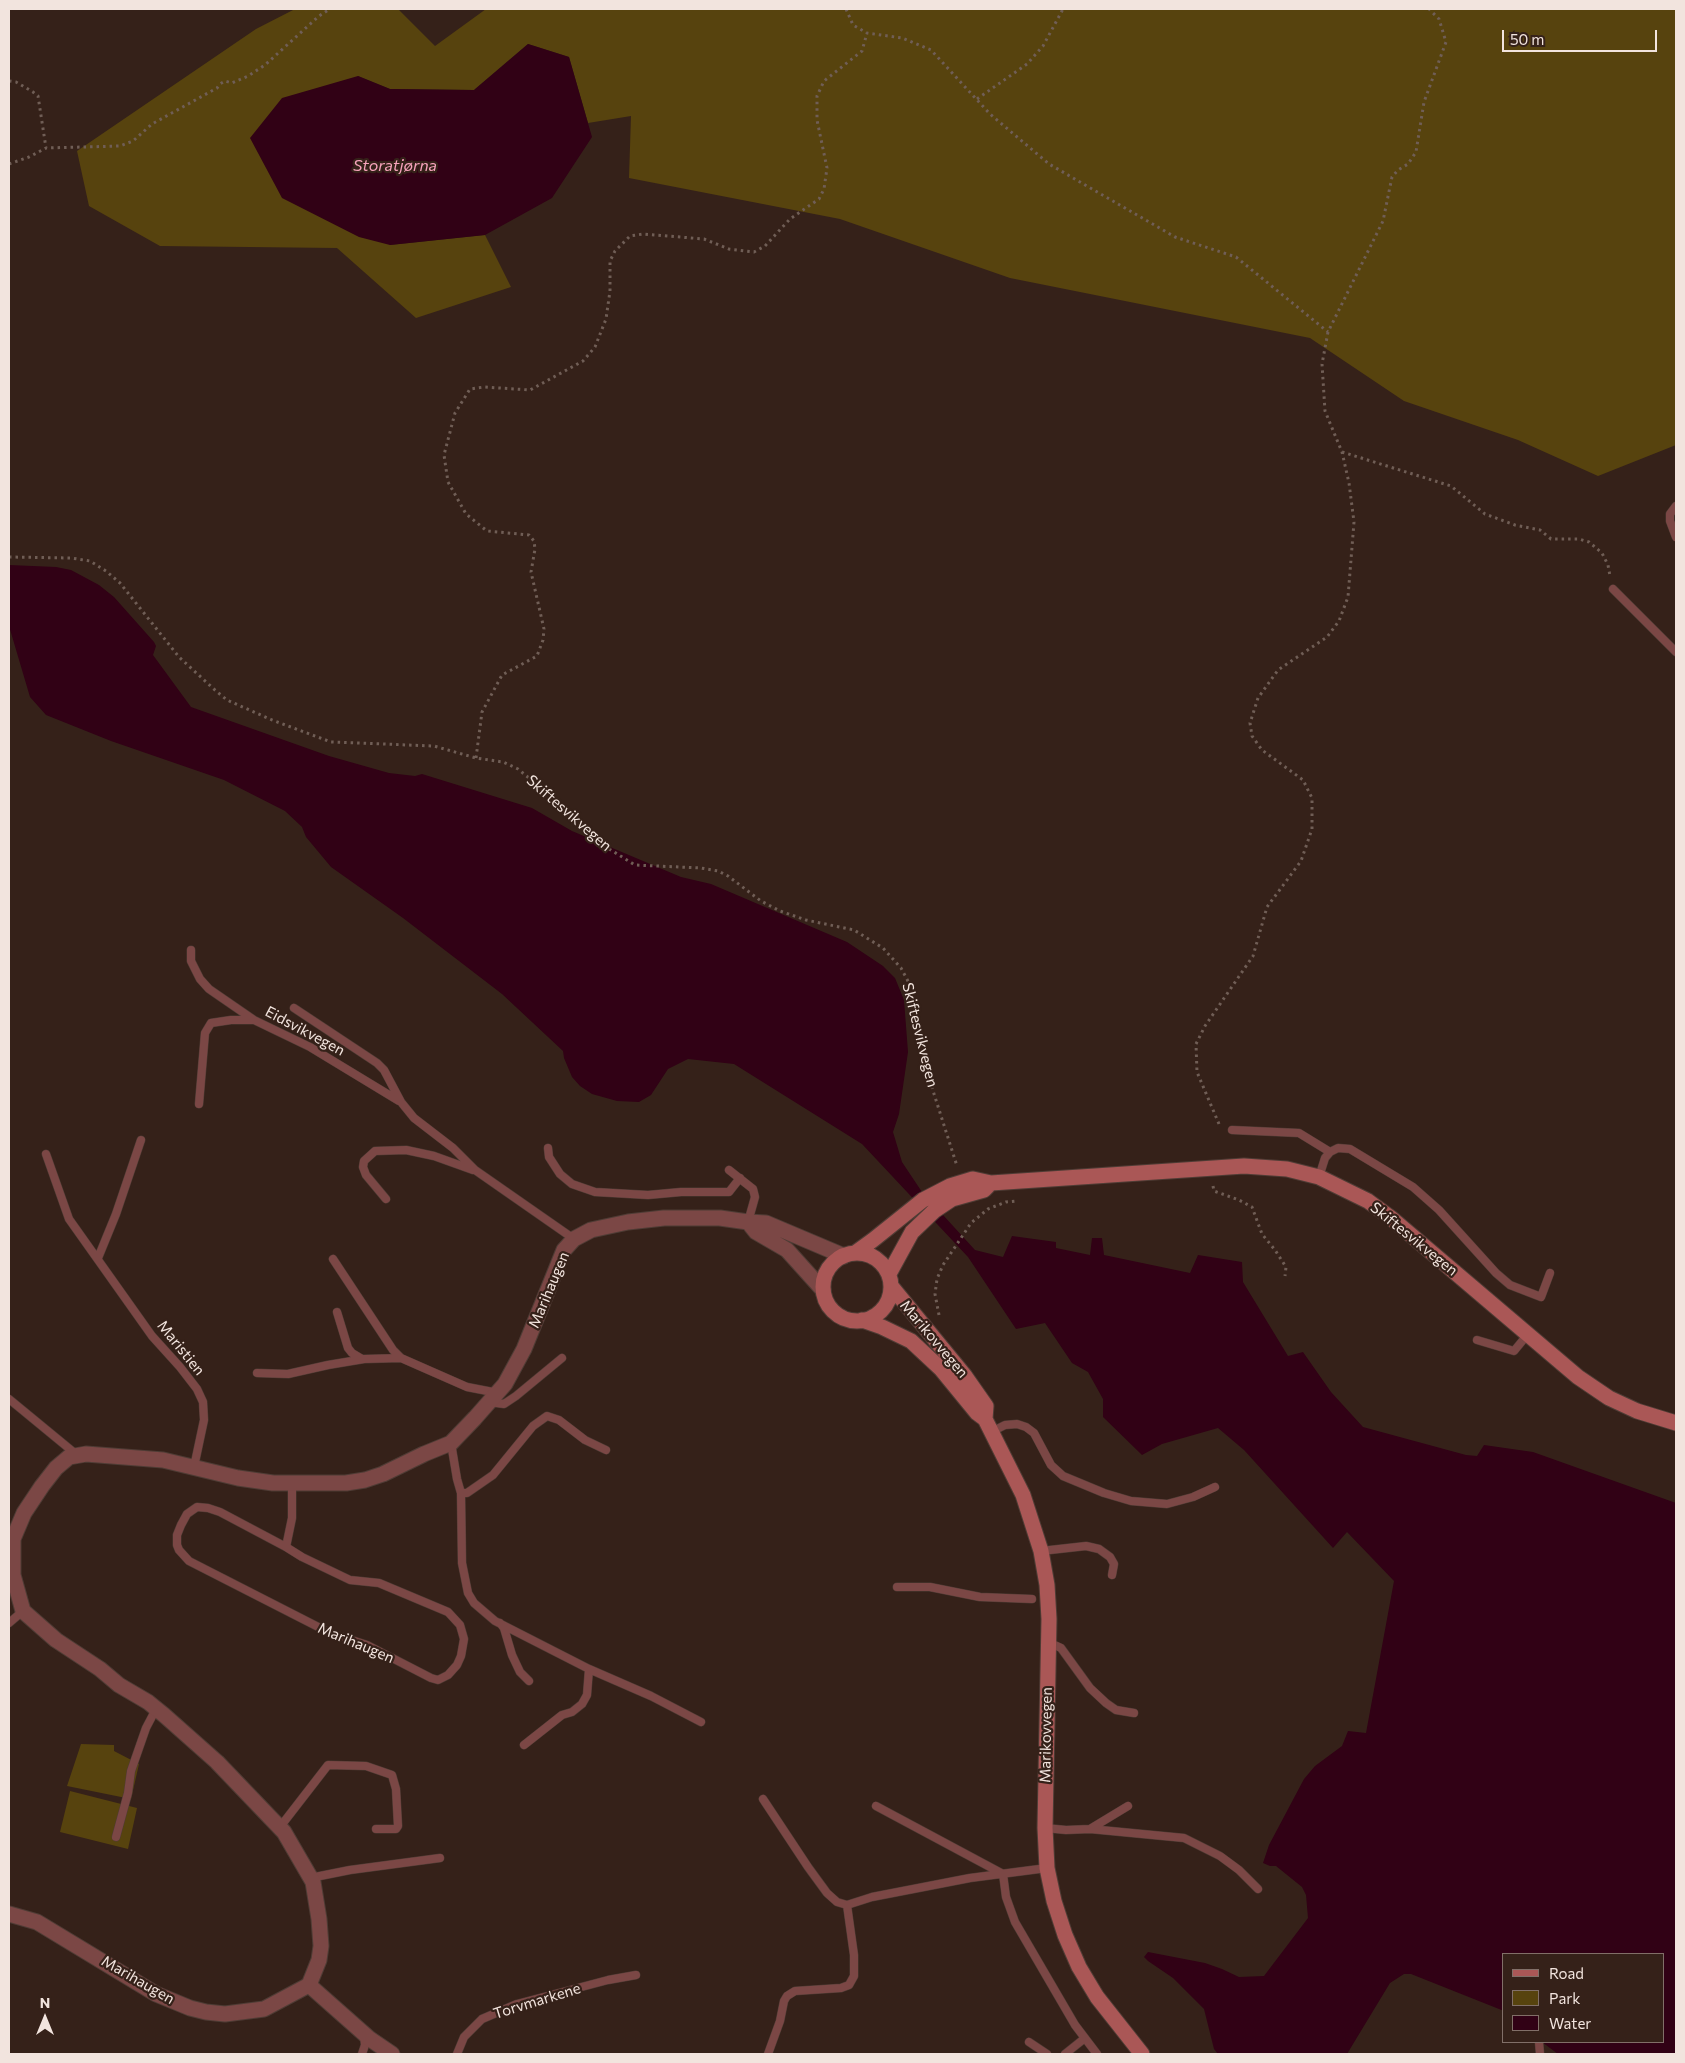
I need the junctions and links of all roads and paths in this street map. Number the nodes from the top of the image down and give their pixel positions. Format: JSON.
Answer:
{"nodes":[{"id":1,"x":330,"y":9,"type":"edge"},
{"id":2,"x":846,"y":9,"type":"edge"},
{"id":3,"x":1063,"y":9,"type":"edge"},
{"id":4,"x":1429,"y":9,"type":"edge"},
{"id":5,"x":867,"y":33,"type":"junction"},
{"id":6,"x":9,"y":81,"type":"edge"},
{"id":7,"x":977,"y":99,"type":"junction"},
{"id":8,"x":46,"y":148,"type":"junction"},
{"id":9,"x":9,"y":164,"type":"edge"},
{"id":10,"x":1328,"y":332,"type":"junction"},
{"id":11,"x":1342,"y":452,"type":"junction"},
{"id":12,"x":1676,"y":506,"type":"edge"},
{"id":13,"x":1676,"y":537,"type":"edge"},
{"id":14,"x":9,"y":558,"type":"edge"},
{"id":15,"x":1613,"y":589,"type":"joint"},
{"id":16,"x":1676,"y":652,"type":"edge"},
{"id":17,"x":476,"y":758,"type":"junction"},
{"id":18,"x":191,"y":950,"type":"dead end"},
{"id":19,"x":294,"y":1008,"type":"dead end"},
{"id":20,"x":254,"y":1020,"type":"junction"},
{"id":21,"x":400,"y":1102,"type":"junction"},
{"id":22,"x":199,"y":1104,"type":"dead end"},
{"id":23,"x":1232,"y":1130,"type":"joint"},
{"id":24,"x":141,"y":1140,"type":"dead end"},
{"id":25,"x":548,"y":1148,"type":"dead end"},
{"id":26,"x":1330,"y":1152,"type":"junction"},
{"id":27,"x":46,"y":1154,"type":"dead end"},
{"id":28,"x":475,"y":1170,"type":"junction"},
{"id":29,"x":730,"y":1170,"type":"dead end"},
{"id":30,"x":1319,"y":1177,"type":"junction"},
{"id":31,"x":740,"y":1178,"type":"junction"},
{"id":32,"x":1213,"y":1183,"type":"dead end"},
{"id":33,"x":959,"y":1184,"type":"junction"},
{"id":34,"x":386,"y":1199,"type":"dead end"},
{"id":35,"x":978,"y":1217,"type":"dead end"},
{"id":36,"x":748,"y":1222,"type":"junction"},
{"id":37,"x":574,"y":1239,"type":"junction"},
{"id":38,"x":850,"y":1254,"type":"junction"},
{"id":39,"x":98,"y":1258,"type":"junction"},
{"id":40,"x":333,"y":1259,"type":"dead end"},
{"id":41,"x":1550,"y":1272,"type":"dead end"},
{"id":42,"x":1285,"y":1276,"type":"dead end"},
{"id":43,"x":890,"y":1280,"type":"junction"},
{"id":44,"x":823,"y":1290,"type":"junction"},
{"id":45,"x":337,"y":1312,"type":"dead end"},
{"id":46,"x":940,"y":1317,"type":"dead end"},
{"id":47,"x":862,"y":1320,"type":"junction"},
{"id":48,"x":1528,"y":1334,"type":"junction"},
{"id":49,"x":1477,"y":1340,"type":"dead end"},
{"id":50,"x":401,"y":1358,"type":"junction"},
{"id":51,"x":562,"y":1358,"type":"dead end"},
{"id":52,"x":364,"y":1359,"type":"junction"},
{"id":53,"x":257,"y":1373,"type":"dead end"},
{"id":54,"x":494,"y":1397,"type":"junction"},
{"id":55,"x":9,"y":1399,"type":"edge"},
{"id":56,"x":1676,"y":1423,"type":"edge"},
{"id":57,"x":988,"y":1426,"type":"junction"},
{"id":58,"x":451,"y":1443,"type":"junction"},
{"id":59,"x":606,"y":1450,"type":"dead end"},
{"id":60,"x":78,"y":1455,"type":"junction"},
{"id":61,"x":194,"y":1467,"type":"junction"},
{"id":62,"x":292,"y":1484,"type":"junction"},
{"id":63,"x":1215,"y":1487,"type":"dead end"},
{"id":64,"x":461,"y":1493,"type":"junction"},
{"id":65,"x":11,"y":1539,"type":"edge"},
{"id":66,"x":286,"y":1547,"type":"junction"},
{"id":67,"x":1041,"y":1551,"type":"junction"},
{"id":68,"x":1112,"y":1575,"type":"dead end"},
{"id":69,"x":896,"y":1587,"type":"dead end"},
{"id":70,"x":1032,"y":1599,"type":"dead end"},
{"id":71,"x":23,"y":1611,"type":"junction"},
{"id":72,"x":9,"y":1623,"type":"edge"},
{"id":73,"x":500,"y":1623,"type":"junction"},
{"id":74,"x":1048,"y":1642,"type":"junction"},
{"id":75,"x":589,"y":1670,"type":"junction"},
{"id":76,"x":529,"y":1681,"type":"dead end"},
{"id":77,"x":156,"y":1709,"type":"junction"},
{"id":78,"x":1134,"y":1713,"type":"dead end"},
{"id":79,"x":700,"y":1722,"type":"dead end"},
{"id":80,"x":524,"y":1744,"type":"dead end"},
{"id":81,"x":763,"y":1799,"type":"dead end"},
{"id":82,"x":876,"y":1806,"type":"dead end"},
{"id":83,"x":1128,"y":1806,"type":"dead end"},
{"id":84,"x":280,"y":1827,"type":"junction"},
{"id":85,"x":1045,"y":1828,"type":"junction"},
{"id":86,"x":376,"y":1829,"type":"dead end"},
{"id":87,"x":1090,"y":1829,"type":"junction"},
{"id":88,"x":116,"y":1837,"type":"dead end"},
{"id":89,"x":440,"y":1858,"type":"dead end"},
{"id":90,"x":1047,"y":1868,"type":"junction"},
{"id":91,"x":1003,"y":1874,"type":"junction"},
{"id":92,"x":310,"y":1878,"type":"junction"},
{"id":93,"x":1258,"y":1889,"type":"dead end"},
{"id":94,"x":847,"y":1905,"type":"junction"},
{"id":95,"x":9,"y":1914,"type":"edge"},
{"id":96,"x":636,"y":1975,"type":"dead end"},
{"id":97,"x":310,"y":1985,"type":"junction"},
{"id":98,"x":362,"y":2032,"type":"junction"},
{"id":99,"x":1085,"y":2038,"type":"junction"},
{"id":100,"x":1028,"y":2042,"type":"dead end"},
{"id":101,"x":386,"y":2052,"type":"edge"},
{"id":102,"x":362,"y":2054,"type":"edge"},
{"id":103,"x":457,"y":2054,"type":"edge"},
{"id":104,"x":768,"y":2054,"type":"edge"},
{"id":105,"x":1047,"y":2054,"type":"edge"},
{"id":106,"x":1065,"y":2054,"type":"edge"},
{"id":107,"x":1097,"y":2054,"type":"edge"},
{"id":108,"x":1142,"y":2054,"type":"edge"}],
"edges":[{"from":1,"to":8,"type":"path"},
{"from":2,"to":5,"type":"path"},
{"from":3,"to":7,"type":"path"},
{"from":4,"to":10,"type":"path"},
{"from":5,"to":7,"type":"path"},
{"from":5,"to":17,"type":"path"},
{"from":6,"to":8,"type":"path"},
{"from":7,"to":10,"type":"path"},
{"from":8,"to":9,"type":"path"},
{"from":10,"to":11,"type":"path"},
{"from":11,"to":15,"type":"path"},
{"from":11,"to":23,"type":"path"},
{"from":12,"to":13,"type":"lane"},
{"from":14,"to":17,"type":"path","name":"Skiftesvikvegen"},
{"from":15,"to":16,"type":"lane"},
{"from":17,"to":33,"type":"path","name":"Skiftesvikvegen"},
{"from":18,"to":20,"type":"lane"},
{"from":19,"to":21,"type":"lane","name":"Eidsvikvegen"},
{"from":20,"to":21,"type":"lane","name":"Eidsvikvegen"},
{"from":20,"to":22,"type":"lane","name":"Eidsvikvegen"},
{"from":21,"to":28,"type":"lane","name":"Eidsvikvegen"},
{"from":23,"to":26,"type":"lane"},
{"from":24,"to":39,"type":"lane"},
{"from":25,"to":31,"type":"lane"},
{"from":26,"to":30,"type":"lane"},
{"from":26,"to":41,"type":"lane"},
{"from":27,"to":39,"type":"lane","name":"Maristien"},
{"from":28,"to":34,"type":"lane"},
{"from":28,"to":37,"type":"lane","name":"Eidsvikvegen"},
{"from":29,"to":31,"type":"lane"},
{"from":30,"to":33,"type":"main road","name":"Skiftesvikvegen"},
{"from":30,"to":48,"type":"main road","name":"Skiftesvikvegen"},
{"from":31,"to":36,"type":"lane"},
{"from":32,"to":42,"type":"path"},
{"from":33,"to":38,"type":"main road","name":"Skiftesvikvegen"},
{"from":33,"to":43,"type":"main road","name":"Skiftesvikvegen"},
{"from":35,"to":46,"type":"path"},
{"from":36,"to":37,"type":"street","name":"Marihaugen"},
{"from":36,"to":38,"type":"street","name":"Marihaugen"},
{"from":36,"to":44,"type":"street"},
{"from":37,"to":54,"type":"street","name":"Marihaugen"},
{"from":38,"to":43,"type":"main road"},
{"from":38,"to":44,"type":"main road"},
{"from":39,"to":61,"type":"lane","name":"Maristien"},
{"from":40,"to":50,"type":"lane"},
{"from":43,"to":47,"type":"main road"},
{"from":43,"to":57,"type":"main road","name":"Marikovvegen"},
{"from":44,"to":47,"type":"main road"},
{"from":45,"to":52,"type":"lane"},
{"from":47,"to":57,"type":"main road","name":"Marikovvegen"},
{"from":48,"to":49,"type":"lane"},
{"from":48,"to":56,"type":"main road","name":"Skiftesvikvegen"},
{"from":50,"to":52,"type":"lane"},
{"from":50,"to":54,"type":"lane"},
{"from":51,"to":54,"type":"lane"},
{"from":52,"to":53,"type":"lane"},
{"from":54,"to":58,"type":"street","name":"Marihaugen"},
{"from":55,"to":60,"type":"lane"},
{"from":57,"to":63,"type":"lane"},
{"from":57,"to":67,"type":"main road","name":"Marikovvegen"},
{"from":58,"to":62,"type":"street","name":"Marihaugen"},
{"from":58,"to":64,"type":"lane"},
{"from":59,"to":64,"type":"lane"},
{"from":60,"to":61,"type":"street","name":"Marihaugen"},
{"from":60,"to":65,"type":"street"},
{"from":61,"to":62,"type":"street","name":"Marihaugen"},
{"from":62,"to":66,"type":"lane"},
{"from":64,"to":73,"type":"lane"},
{"from":65,"to":71,"type":"street"},
{"from":66,"to":66,"type":"lane","name":"Marihaugen"},
{"from":67,"to":68,"type":"lane"},
{"from":67,"to":74,"type":"main road","name":"Marikovvegen"},
{"from":69,"to":70,"type":"lane"},
{"from":71,"to":72,"type":"lane"},
{"from":71,"to":77,"type":"street"},
{"from":73,"to":75,"type":"lane"},
{"from":73,"to":76,"type":"lane"},
{"from":74,"to":78,"type":"lane"},
{"from":74,"to":85,"type":"main road","name":"Marikovvegen"},
{"from":75,"to":79,"type":"lane"},
{"from":75,"to":80,"type":"lane"},
{"from":77,"to":84,"type":"street"},
{"from":77,"to":88,"type":"lane"},
{"from":81,"to":94,"type":"lane"},
{"from":82,"to":91,"type":"lane"},
{"from":83,"to":87,"type":"lane"},
{"from":84,"to":86,"type":"lane"},
{"from":84,"to":92,"type":"street"},
{"from":85,"to":87,"type":"lane"},
{"from":85,"to":90,"type":"main road","name":"Marikovvegen"},
{"from":87,"to":93,"type":"lane"},
{"from":89,"to":92,"type":"lane"},
{"from":90,"to":91,"type":"lane"},
{"from":90,"to":108,"type":"main road","name":"Marikovvegen"},
{"from":91,"to":94,"type":"lane"},
{"from":91,"to":99,"type":"lane"},
{"from":92,"to":97,"type":"street"},
{"from":94,"to":104,"type":"lane"},
{"from":95,"to":97,"type":"street","name":"Marihaugen"},
{"from":96,"to":103,"type":"lane","name":"Torvmarkene"},
{"from":97,"to":98,"type":"street"},
{"from":98,"to":101,"type":"street"},
{"from":98,"to":102,"type":"lane"},
{"from":99,"to":106,"type":"lane"},
{"from":99,"to":107,"type":"lane"},
{"from":100,"to":105,"type":"lane"}]}
